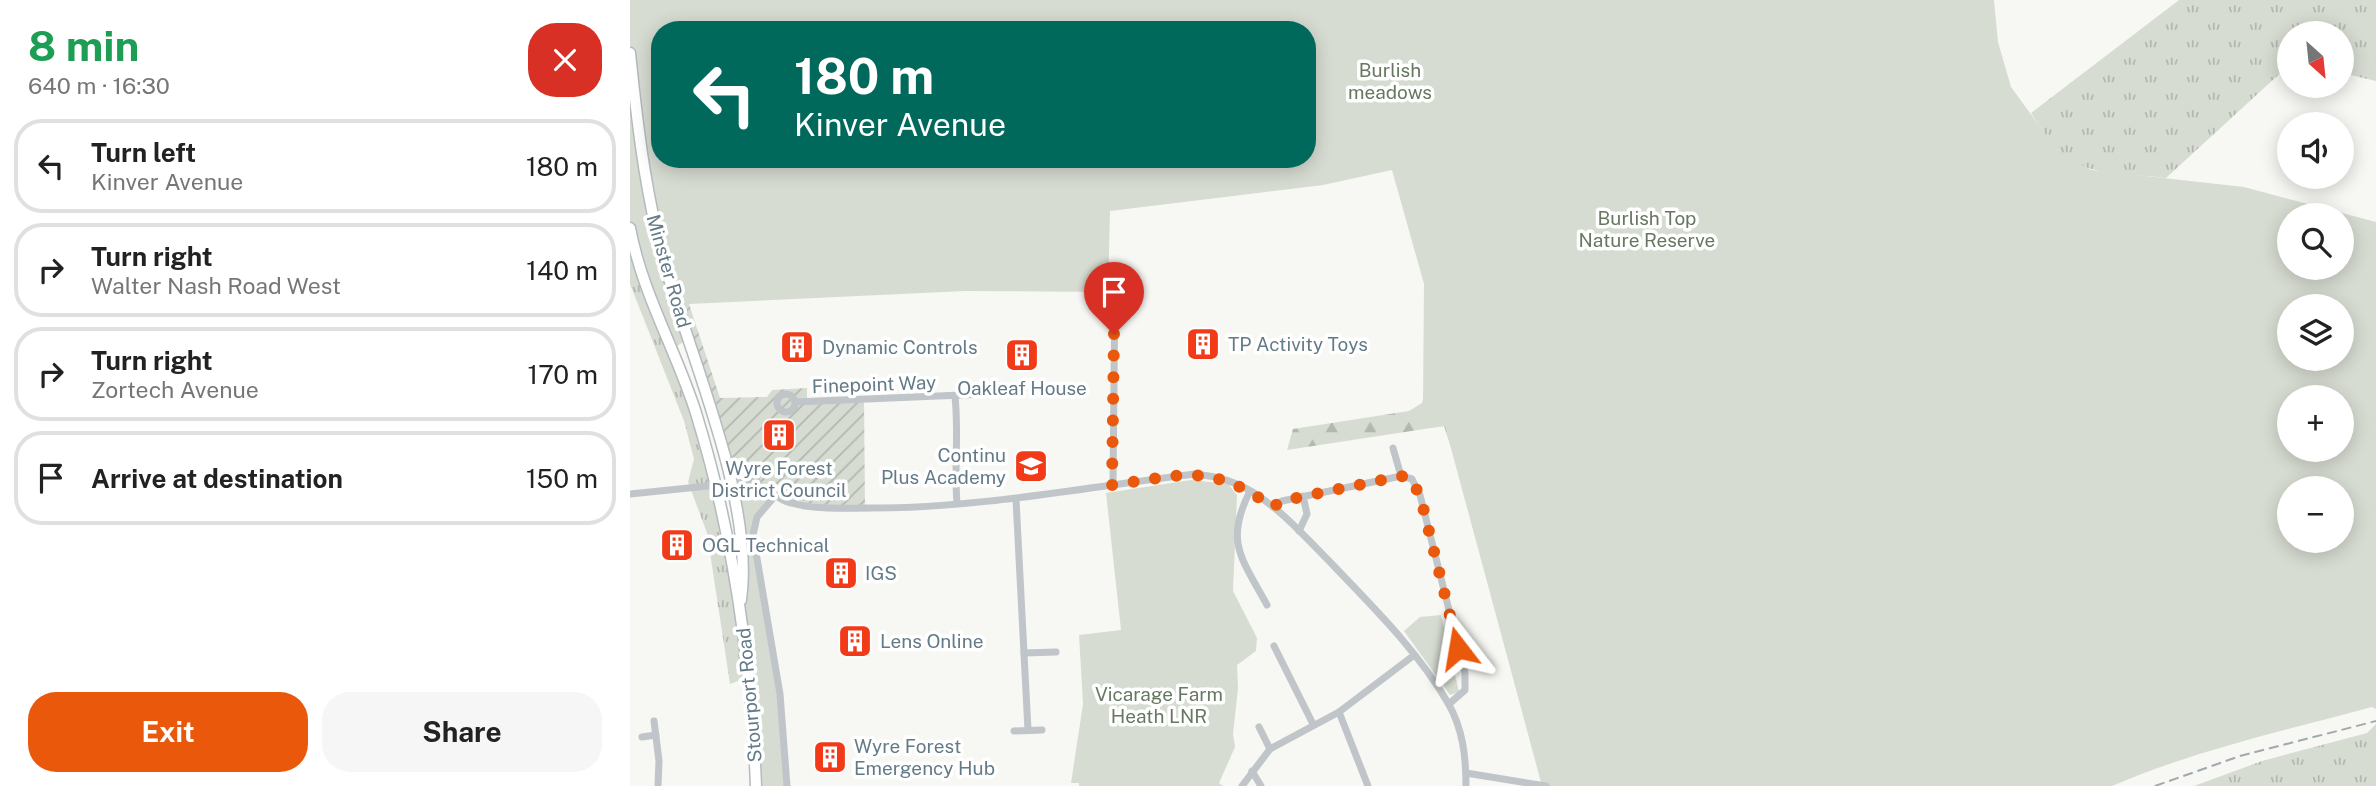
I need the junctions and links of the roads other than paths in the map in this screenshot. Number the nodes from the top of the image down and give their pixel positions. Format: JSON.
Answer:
{"nodes":[{"id":1,"x":630,"y":52,"type":"edge"},
{"id":2,"x":630,"y":228,"type":"edge"},
{"id":3,"x":1115,"y":283,"type":"dead end"},
{"id":4,"x":986,"y":394,"type":"dead end"},
{"id":5,"x":955,"y":397,"type":"junction"},
{"id":6,"x":795,"y":402,"type":"dead end"},
{"id":7,"x":1393,"y":447,"type":"dead end"},
{"id":8,"x":724,"y":450,"type":"junction"},
{"id":9,"x":1401,"y":476,"type":"junction"},
{"id":10,"x":758,"y":481,"type":"junction"},
{"id":11,"x":730,"y":484,"type":"junction"},
{"id":12,"x":1112,"y":485,"type":"junction"},
{"id":13,"x":715,"y":486,"type":"junction"},
{"id":14,"x":1250,"y":491,"type":"junction"},
{"id":15,"x":630,"y":494,"type":"edge"},
{"id":16,"x":775,"y":496,"type":"junction"},
{"id":17,"x":1303,"y":496,"type":"junction"},
{"id":18,"x":1016,"y":499,"type":"junction"},
{"id":19,"x":957,"y":503,"type":"junction"},
{"id":20,"x":1273,"y":507,"type":"junction"},
{"id":21,"x":1299,"y":531,"type":"junction"},
{"id":22,"x":741,"y":603,"type":"junction"},
{"id":23,"x":1267,"y":605,"type":"dead end"},
{"id":24,"x":1273,"y":646,"type":"dead end"},
{"id":25,"x":1056,"y":652,"type":"dead end"},
{"id":26,"x":1024,"y":653,"type":"junction"},
{"id":27,"x":1413,"y":656,"type":"junction"},
{"id":28,"x":1449,"y":704,"type":"junction"},
{"id":29,"x":1339,"y":712,"type":"junction"},
{"id":30,"x":654,"y":721,"type":"dead end"},
{"id":31,"x":1313,"y":724,"type":"junction"},
{"id":32,"x":1259,"y":727,"type":"dead end"},
{"id":33,"x":1028,"y":730,"type":"junction"},
{"id":34,"x":1042,"y":730,"type":"dead end"},
{"id":35,"x":1014,"y":731,"type":"dead end"},
{"id":36,"x":656,"y":736,"type":"junction"},
{"id":37,"x":642,"y":737,"type":"dead end"},
{"id":38,"x":1270,"y":749,"type":"junction"},
{"id":39,"x":1252,"y":771,"type":"junction"},
{"id":40,"x":1466,"y":773,"type":"junction"},
{"id":41,"x":658,"y":786,"type":"edge"},
{"id":42,"x":756,"y":786,"type":"edge"},
{"id":43,"x":787,"y":786,"type":"edge"},
{"id":44,"x":1242,"y":786,"type":"edge"},
{"id":45,"x":1261,"y":786,"type":"edge"},
{"id":46,"x":1368,"y":786,"type":"edge"},
{"id":47,"x":1466,"y":786,"type":"edge"},
{"id":48,"x":1546,"y":786,"type":"edge"}],
"edges":[{"from":1,"to":8,"type":"main road","name":"Minster Road"},
{"from":2,"to":13,"type":"main road","name":"Minster Road"},
{"from":3,"to":12,"type":"street"},
{"from":4,"to":5,"type":"street","name":"Finepoint Way"},
{"from":5,"to":6,"type":"street","name":"Finepoint Way"},
{"from":5,"to":19,"type":"street","name":"Finepoint Way"},
{"from":7,"to":9,"type":"street"},
{"from":8,"to":10,"type":"street"},
{"from":8,"to":11,"type":"main road","name":"Minster Road"},
{"from":9,"to":17,"type":"street"},
{"from":9,"to":28,"type":"street"},
{"from":10,"to":11,"type":"street"},
{"from":10,"to":16,"type":"street"},
{"from":11,"to":13,"type":"street"},
{"from":11,"to":22,"type":"main road","name":"Stourport Road"},
{"from":12,"to":14,"type":"street"},
{"from":12,"to":18,"type":"street"},
{"from":13,"to":15,"type":"street"},
{"from":13,"to":22,"type":"main road","name":"Stourport Road"},
{"from":14,"to":20,"type":"street"},
{"from":14,"to":23,"type":"street"},
{"from":16,"to":19,"type":"street"},
{"from":16,"to":43,"type":"street"},
{"from":17,"to":20,"type":"street"},
{"from":17,"to":21,"type":"street"},
{"from":18,"to":19,"type":"street"},
{"from":18,"to":26,"type":"street"},
{"from":20,"to":21,"type":"street"},
{"from":21,"to":27,"type":"street"},
{"from":22,"to":42,"type":"main road","name":"Stourport Road"},
{"from":24,"to":31,"type":"street"},
{"from":25,"to":26,"type":"street"},
{"from":26,"to":33,"type":"street"},
{"from":27,"to":28,"type":"street"},
{"from":27,"to":29,"type":"street"},
{"from":28,"to":40,"type":"street"},
{"from":29,"to":31,"type":"street"},
{"from":29,"to":46,"type":"street"},
{"from":30,"to":36,"type":"street"},
{"from":31,"to":38,"type":"street"},
{"from":32,"to":38,"type":"street"},
{"from":33,"to":34,"type":"street"},
{"from":33,"to":35,"type":"street"},
{"from":36,"to":37,"type":"street"},
{"from":36,"to":41,"type":"street"},
{"from":38,"to":39,"type":"street"},
{"from":39,"to":44,"type":"street"},
{"from":39,"to":45,"type":"street"},
{"from":40,"to":47,"type":"street"},
{"from":40,"to":48,"type":"street"}]}
